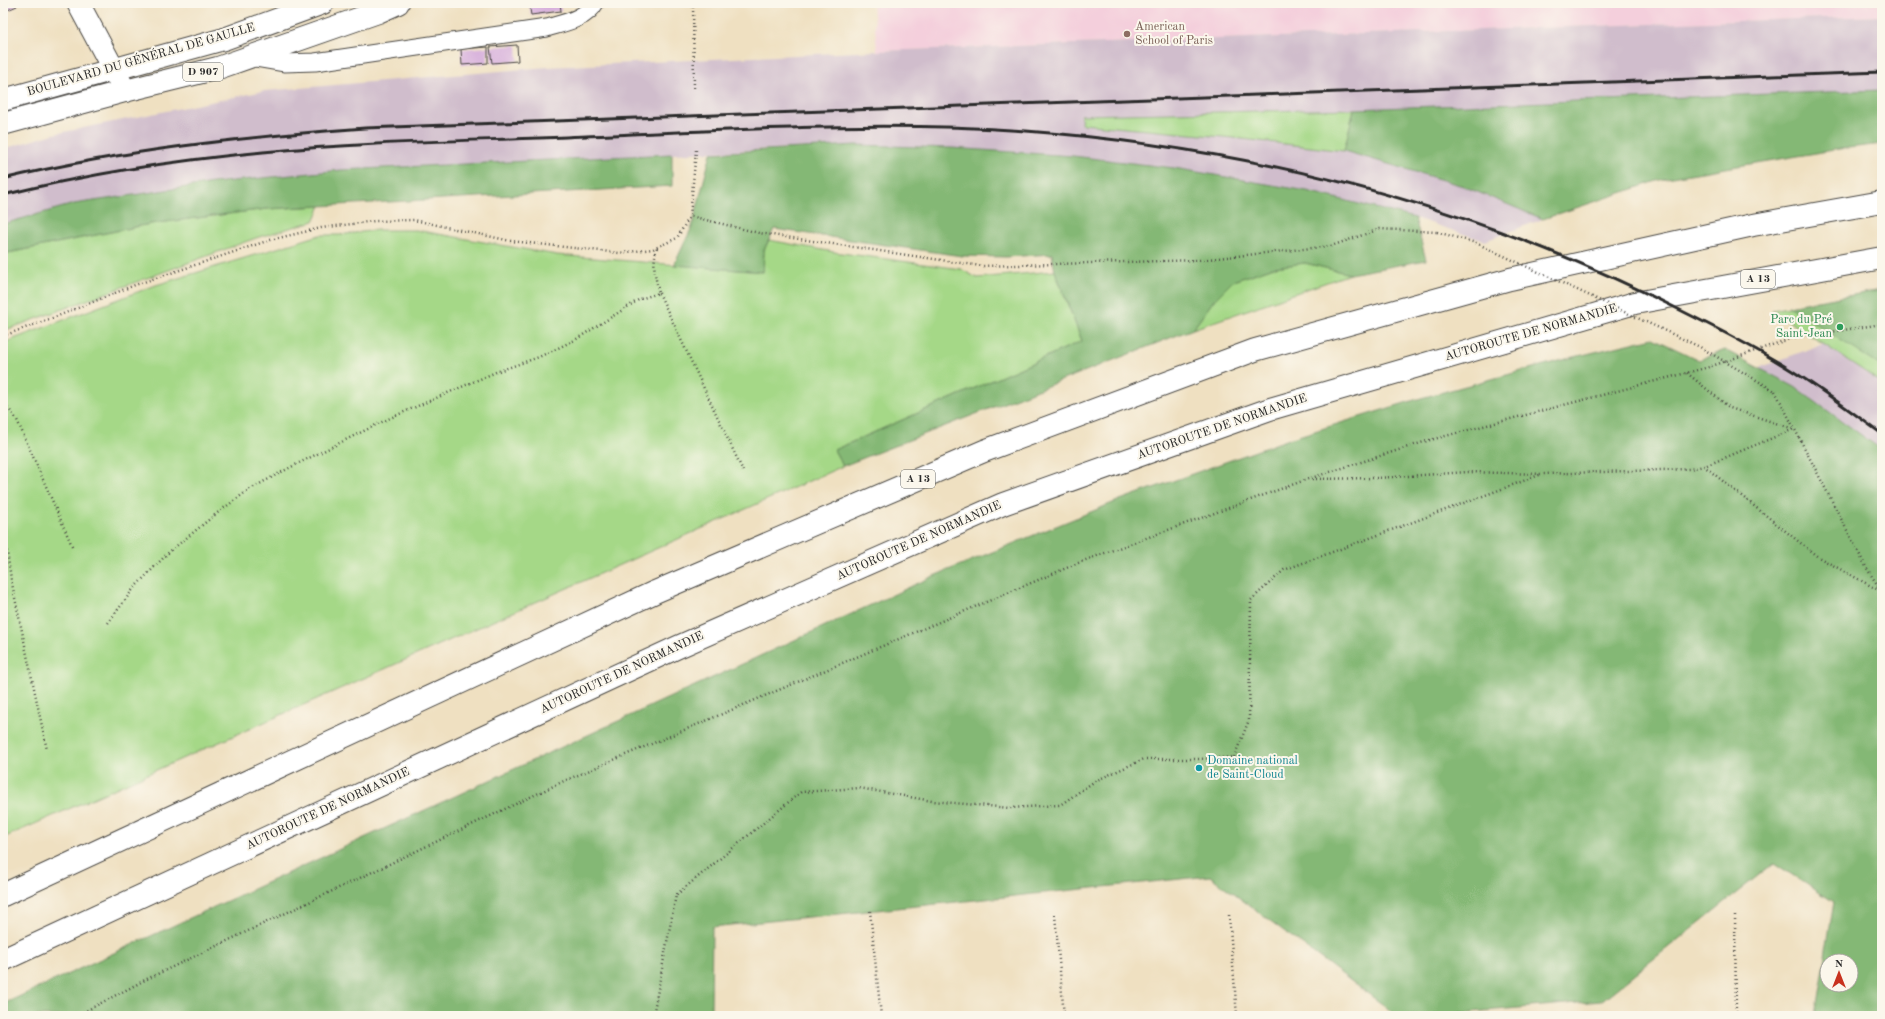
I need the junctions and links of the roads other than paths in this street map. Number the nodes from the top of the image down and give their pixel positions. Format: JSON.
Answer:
{"nodes":[{"id":1,"x":78,"y":3,"type":"edge"},
{"id":2,"x":323,"y":3,"type":"edge"},
{"id":3,"x":398,"y":3,"type":"edge"},
{"id":4,"x":596,"y":3,"type":"edge"},
{"id":5,"x":375,"y":8,"type":"edge"},
{"id":6,"x":250,"y":57,"type":"junction"},
{"id":7,"x":114,"y":70,"type":"junction"},
{"id":8,"x":125,"y":91,"type":"junction"},
{"id":9,"x":3,"y":100,"type":"edge"},
{"id":10,"x":3,"y":124,"type":"edge"},
{"id":11,"x":1882,"y":202,"type":"edge"},
{"id":12,"x":1882,"y":258,"type":"edge"},
{"id":13,"x":3,"y":896,"type":"edge"},
{"id":14,"x":3,"y":960,"type":"edge"}],
"edges":[{"from":1,"to":7,"type":"main road"},
{"from":2,"to":7,"type":"main road","name":"BOULEVARD DU GÉNÉRAL DE GAULLE","number":"D 907"},
{"from":3,"to":5,"type":"main road","name":"BOULEVARD DU GÉNÉRAL DE GAULLE","number":"D 907"},
{"from":4,"to":6,"type":"lane"},
{"from":5,"to":6,"type":"main road","name":"BOULEVARD DU GÉNÉRAL DE GAULLE","number":"D 907"},
{"from":6,"to":8,"type":"main road","name":"BOULEVARD DU GÉNÉRAL DE GAULLE","number":"D 907"},
{"from":7,"to":8,"type":"main road"},
{"from":7,"to":9,"type":"main road","name":"BOULEVARD DU GÉNÉRAL DE GAULLE","number":"D 907"},
{"from":8,"to":10,"type":"main road","name":"BOULEVARD DU GÉNÉRAL DE GAULLE","number":"D 907"},
{"from":11,"to":13,"type":"main road","number":"A 13"},
{"from":12,"to":14,"type":"main road","name":"AUTOROUTE DE NORMANDIE","number":"A 13"}]}
